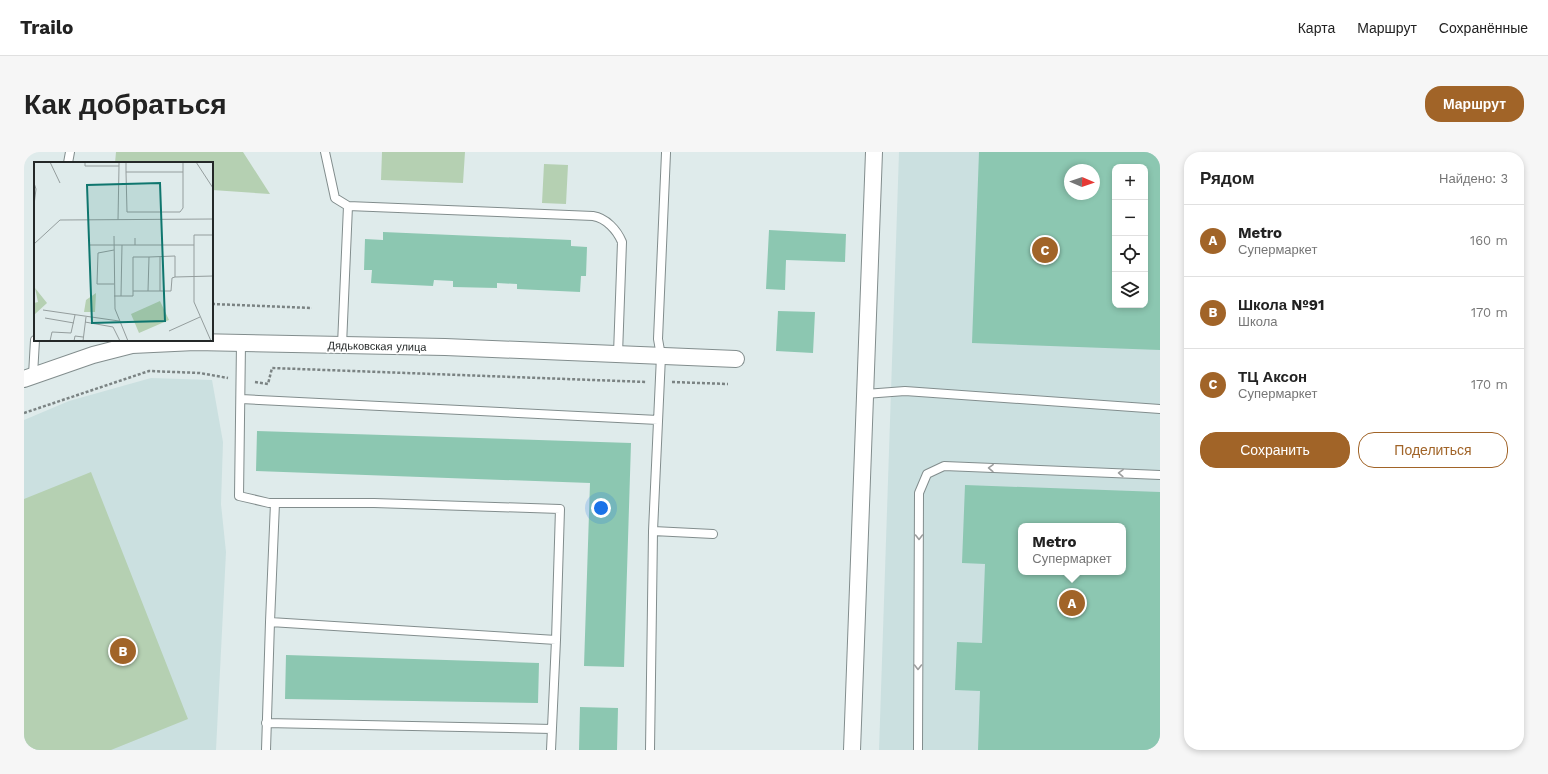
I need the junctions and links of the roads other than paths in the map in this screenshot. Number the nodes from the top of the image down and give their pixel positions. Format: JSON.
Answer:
{"nodes":[{"id":1,"x":70,"y":152,"type":"edge"},
{"id":2,"x":325,"y":152,"type":"edge"},
{"id":3,"x":874,"y":152,"type":"edge"},
{"id":4,"x":666,"y":153,"type":"dead end"},
{"id":5,"x":68,"y":162,"type":"edge"},
{"id":6,"x":348,"y":206,"type":"junction"},
{"id":7,"x":35,"y":341,"type":"edge"},
{"id":8,"x":242,"y":343,"type":"junction"},
{"id":9,"x":342,"y":345,"type":"junction"},
{"id":10,"x":618,"y":354,"type":"junction"},
{"id":11,"x":661,"y":356,"type":"junction"},
{"id":12,"x":736,"y":359,"type":"dead end"},
{"id":13,"x":29,"y":377,"type":"edge"},
{"id":14,"x":864,"y":394,"type":"junction"},
{"id":15,"x":241,"y":400,"type":"junction"},
{"id":16,"x":1160,"y":409,"type":"edge"},
{"id":17,"x":658,"y":420,"type":"junction"},
{"id":18,"x":1160,"y":475,"type":"edge"},
{"id":19,"x":275,"y":502,"type":"junction"},
{"id":20,"x":653,"y":531,"type":"junction"},
{"id":21,"x":713,"y":534,"type":"dead end"},
{"id":22,"x":270,"y":622,"type":"junction"},
{"id":23,"x":556,"y":640,"type":"junction"},
{"id":24,"x":266,"y":723,"type":"junction"},
{"id":25,"x":552,"y":730,"type":"junction"},
{"id":26,"x":266,"y":750,"type":"edge"},
{"id":27,"x":551,"y":750,"type":"edge"},
{"id":28,"x":650,"y":750,"type":"edge"},
{"id":29,"x":852,"y":750,"type":"edge"},
{"id":30,"x":918,"y":750,"type":"edge"}],
"edges":[{"from":1,"to":5,"type":"lane"},
{"from":2,"to":6,"type":"lane"},
{"from":3,"to":14,"type":"street"},
{"from":4,"to":11,"type":"lane"},
{"from":6,"to":9,"type":"lane"},
{"from":6,"to":10,"type":"lane"},
{"from":7,"to":13,"type":"lane"},
{"from":8,"to":9,"type":"street","name":"Дядьковская улица"},
{"from":8,"to":13,"type":"street","name":"Дядьковская улица"},
{"from":8,"to":15,"type":"lane"},
{"from":9,"to":10,"type":"street","name":"Дядьковская улица"},
{"from":10,"to":11,"type":"street","name":"Дядьковская улица"},
{"from":11,"to":12,"type":"street","name":"Дядьковская улица"},
{"from":11,"to":17,"type":"lane"},
{"from":14,"to":16,"type":"lane"},
{"from":14,"to":29,"type":"street"},
{"from":15,"to":17,"type":"lane"},
{"from":15,"to":19,"type":"lane"},
{"from":17,"to":20,"type":"lane"},
{"from":18,"to":30,"type":"lane","one_way":true},
{"from":19,"to":22,"type":"lane"},
{"from":19,"to":23,"type":"lane"},
{"from":20,"to":21,"type":"lane"},
{"from":20,"to":28,"type":"lane"},
{"from":22,"to":23,"type":"lane"},
{"from":22,"to":24,"type":"lane"},
{"from":23,"to":25,"type":"lane"},
{"from":24,"to":25,"type":"lane"},
{"from":24,"to":26,"type":"lane"},
{"from":25,"to":27,"type":"lane"}]}
